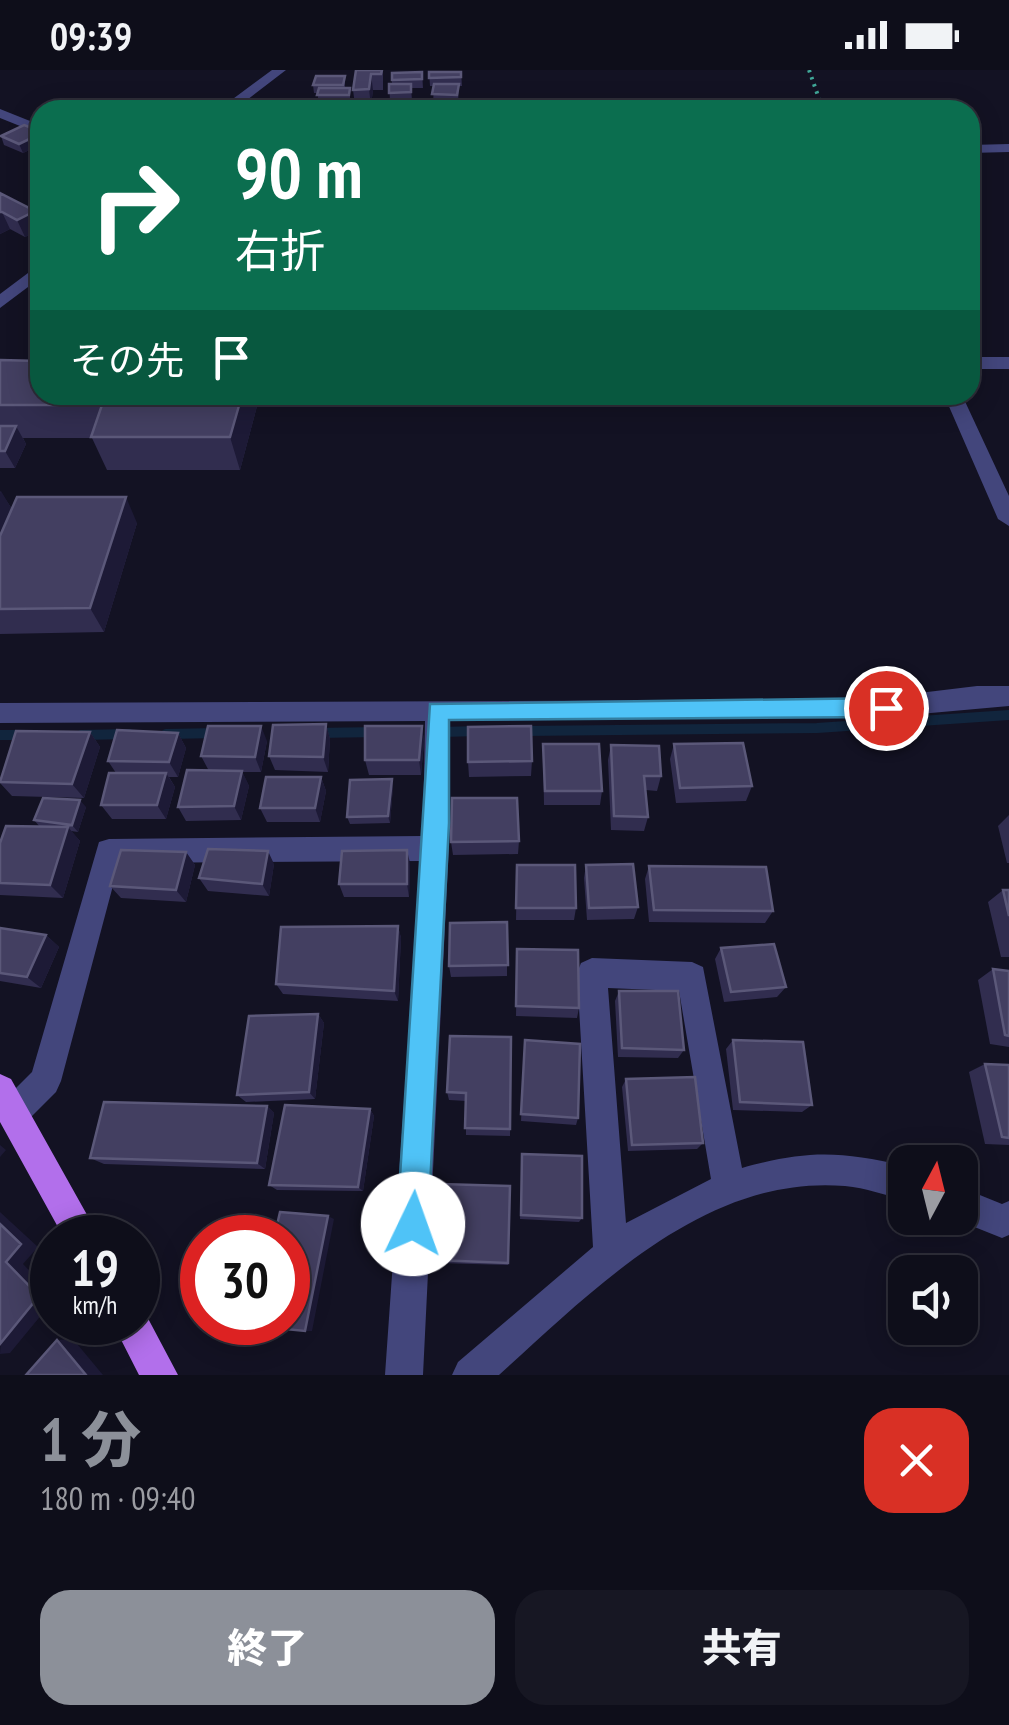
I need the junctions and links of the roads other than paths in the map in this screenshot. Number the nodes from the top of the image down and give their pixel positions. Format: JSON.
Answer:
{"nodes":[{"id":1,"x":280,"y":70,"type":"edge"},
{"id":2,"x":239,"y":100,"type":"edge"},
{"id":3,"x":0,"y":114,"type":"edge"},
{"id":4,"x":30,"y":126,"type":"edge"},
{"id":5,"x":1009,"y":148,"type":"edge"},
{"id":6,"x":980,"y":149,"type":"edge"},
{"id":7,"x":30,"y":277,"type":"edge"},
{"id":8,"x":0,"y":303,"type":"edge"},
{"id":9,"x":980,"y":363,"type":"edge"},
{"id":10,"x":1009,"y":363,"type":"edge"},
{"id":11,"x":958,"y":405,"type":"edge"},
{"id":12,"x":1009,"y":519,"type":"edge"},
{"id":13,"x":1009,"y":696,"type":"edge"},
{"id":14,"x":438,"y":711,"type":"junction"},
{"id":15,"x":0,"y":713,"type":"edge"},
{"id":16,"x":435,"y":835,"type":"junction"},
{"id":17,"x":7,"y":1101,"type":"edge"},
{"id":18,"x":888,"y":1179,"type":"edge"},
{"id":19,"x":729,"y":1186,"type":"junction"},
{"id":20,"x":978,"y":1211,"type":"edge"},
{"id":21,"x":70,"y":1215,"type":"edge"},
{"id":22,"x":1009,"y":1218,"type":"edge"},
{"id":23,"x":611,"y":1251,"type":"junction"},
{"id":24,"x":143,"y":1345,"type":"edge"},
{"id":25,"x":159,"y":1375,"type":"edge"},
{"id":26,"x":404,"y":1375,"type":"edge"},
{"id":27,"x":472,"y":1375,"type":"edge"}],
"edges":[{"from":1,"to":2,"type":"street"},
{"from":3,"to":4,"type":"street"},
{"from":5,"to":6,"type":"street"},
{"from":7,"to":8,"type":"street"},
{"from":9,"to":10,"type":"street"},
{"from":11,"to":12,"type":"street"},
{"from":13,"to":14,"type":"street"},
{"from":14,"to":15,"type":"street"},
{"from":14,"to":16,"type":"street"},
{"from":16,"to":17,"type":"street"},
{"from":16,"to":26,"type":"street"},
{"from":17,"to":21,"type":"main road"},
{"from":18,"to":19,"type":"street"},
{"from":19,"to":23,"type":"street"},
{"from":19,"to":23,"type":"street"},
{"from":20,"to":22,"type":"street"},
{"from":23,"to":27,"type":"street"},
{"from":24,"to":25,"type":"main road"}]}
